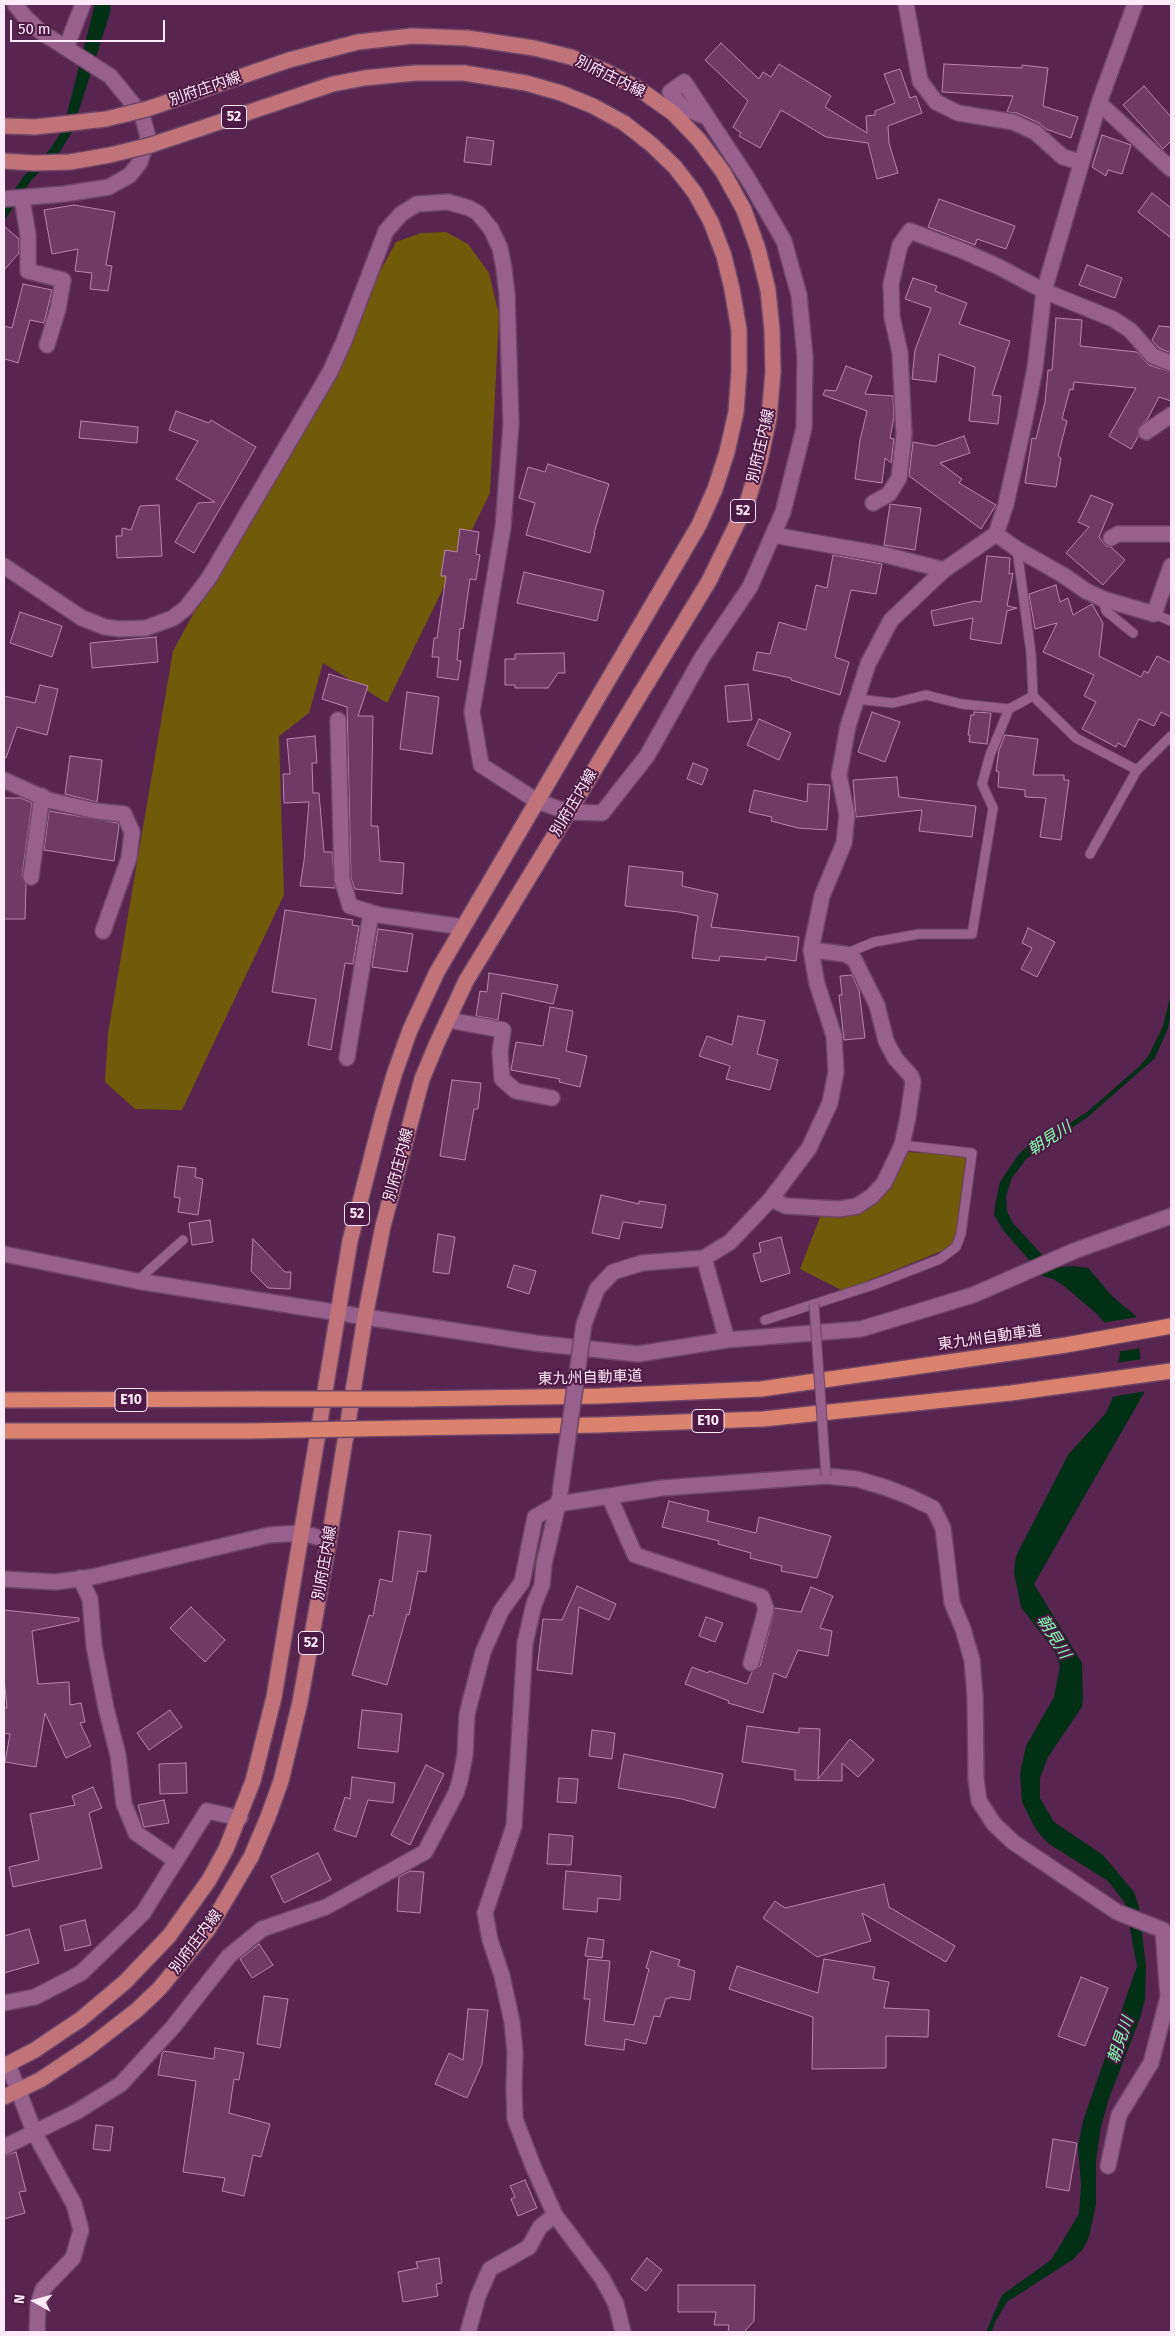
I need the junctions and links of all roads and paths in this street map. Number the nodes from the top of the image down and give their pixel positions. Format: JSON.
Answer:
{"nodes":[{"id":1,"x":15,"y":4,"type":"edge"},
{"id":2,"x":83,"y":4,"type":"edge"},
{"id":3,"x":906,"y":4,"type":"edge"},
{"id":4,"x":1136,"y":4,"type":"edge"},
{"id":5,"x":66,"y":48,"type":"junction"},
{"id":6,"x":1099,"y":104,"type":"junction"},
{"id":7,"x":707,"y":117,"type":"dead end"},
{"id":8,"x":4,"y":126,"type":"edge"},
{"id":9,"x":4,"y":161,"type":"edge"},
{"id":10,"x":1081,"y":162,"type":"junction"},
{"id":11,"x":1171,"y":169,"type":"edge"},
{"id":12,"x":22,"y":198,"type":"junction"},
{"id":13,"x":4,"y":199,"type":"edge"},
{"id":14,"x":1044,"y":291,"type":"junction"},
{"id":15,"x":47,"y":345,"type":"dead end"},
{"id":16,"x":1171,"y":363,"type":"edge"},
{"id":17,"x":1171,"y":415,"type":"edge"},
{"id":18,"x":1146,"y":432,"type":"dead end"},
{"id":19,"x":873,"y":503,"type":"dead end"},
{"id":20,"x":996,"y":534,"type":"junction"},
{"id":21,"x":1171,"y":534,"type":"edge"},
{"id":22,"x":773,"y":535,"type":"junction"},
{"id":23,"x":1111,"y":538,"type":"dead end"},
{"id":24,"x":1017,"y":550,"type":"junction"},
{"id":25,"x":4,"y":566,"type":"edge"},
{"id":26,"x":1171,"y":566,"type":"edge"},
{"id":27,"x":944,"y":570,"type":"junction"},
{"id":28,"x":1103,"y":599,"type":"junction"},
{"id":29,"x":1154,"y":614,"type":"junction"},
{"id":30,"x":1171,"y":621,"type":"edge"},
{"id":31,"x":1133,"y":633,"type":"dead end"},
{"id":32,"x":1033,"y":696,"type":"junction"},
{"id":33,"x":856,"y":699,"type":"junction"},
{"id":34,"x":1009,"y":709,"type":"junction"},
{"id":35,"x":338,"y":720,"type":"dead end"},
{"id":36,"x":1171,"y":736,"type":"edge"},
{"id":37,"x":1137,"y":770,"type":"junction"},
{"id":38,"x":4,"y":780,"type":"edge"},
{"id":39,"x":42,"y":796,"type":"junction"},
{"id":40,"x":537,"y":801,"type":"junction"},
{"id":41,"x":568,"y":812,"type":"junction"},
{"id":42,"x":1090,"y":854,"type":"dead end"},
{"id":43,"x":31,"y":877,"type":"dead end"},
{"id":44,"x":371,"y":913,"type":"junction"},
{"id":45,"x":462,"y":927,"type":"junction"},
{"id":46,"x":103,"y":931,"type":"dead end"},
{"id":47,"x":811,"y":950,"type":"junction"},
{"id":48,"x":846,"y":954,"type":"junction"},
{"id":49,"x":448,"y":1020,"type":"junction"},
{"id":50,"x":347,"y":1058,"type":"dead end"},
{"id":51,"x":552,"y":1098,"type":"dead end"},
{"id":52,"x":902,"y":1145,"type":"junction"},
{"id":53,"x":770,"y":1199,"type":"junction"},
{"id":54,"x":1171,"y":1216,"type":"edge"},
{"id":55,"x":183,"y":1240,"type":"dead end"},
{"id":56,"x":4,"y":1254,"type":"edge"},
{"id":57,"x":704,"y":1258,"type":"junction"},
{"id":58,"x":137,"y":1281,"type":"junction"},
{"id":59,"x":814,"y":1304,"type":"junction"},
{"id":60,"x":337,"y":1313,"type":"junction"},
{"id":61,"x":365,"y":1317,"type":"junction"},
{"id":62,"x":765,"y":1320,"type":"dead end"},
{"id":63,"x":1171,"y":1326,"type":"edge"},
{"id":64,"x":727,"y":1340,"type":"junction"},
{"id":65,"x":1171,"y":1371,"type":"edge"},
{"id":66,"x":4,"y":1400,"type":"edge"},
{"id":67,"x":4,"y":1431,"type":"edge"},
{"id":68,"x":826,"y":1476,"type":"junction"},
{"id":69,"x":610,"y":1496,"type":"junction"},
{"id":70,"x":559,"y":1498,"type":"junction"},
{"id":71,"x":301,"y":1533,"type":"junction"},
{"id":72,"x":329,"y":1540,"type":"junction"},
{"id":73,"x":80,"y":1578,"type":"junction"},
{"id":74,"x":4,"y":1579,"type":"edge"},
{"id":75,"x":750,"y":1663,"type":"dead end"},
{"id":76,"x":240,"y":1818,"type":"junction"},
{"id":77,"x":175,"y":1860,"type":"junction"},
{"id":78,"x":4,"y":2004,"type":"edge"},
{"id":79,"x":5,"y":2062,"type":"edge"},
{"id":80,"x":20,"y":2091,"type":"junction"},
{"id":81,"x":4,"y":2098,"type":"edge"},
{"id":82,"x":35,"y":2134,"type":"junction"},
{"id":83,"x":4,"y":2147,"type":"edge"},
{"id":84,"x":1108,"y":2166,"type":"dead end"},
{"id":85,"x":555,"y":2214,"type":"junction"},
{"id":86,"x":36,"y":2332,"type":"edge"},
{"id":87,"x":468,"y":2332,"type":"edge"},
{"id":88,"x":623,"y":2332,"type":"edge"}],
"edges":[{"from":1,"to":5,"type":"street"},
{"from":2,"to":5,"type":"street"},
{"from":3,"to":10,"type":"street"},
{"from":4,"to":6,"type":"street"},
{"from":5,"to":12,"type":"street"},
{"from":6,"to":10,"type":"street"},
{"from":6,"to":11,"type":"street"},
{"from":7,"to":22,"type":"street"},
{"from":8,"to":41,"type":"main road","name":"別府庄内線","number":"52","bridge":true},
{"from":9,"to":40,"type":"main road","name":"別府庄内線","number":"52","bridge":true},
{"from":10,"to":14,"type":"street"},
{"from":12,"to":13,"type":"street"},
{"from":12,"to":15,"type":"street"},
{"from":14,"to":16,"type":"street"},
{"from":14,"to":19,"type":"street"},
{"from":14,"to":20,"type":"street"},
{"from":17,"to":18,"type":"street"},
{"from":20,"to":24,"type":"street"},
{"from":20,"to":27,"type":"street"},
{"from":21,"to":23,"type":"street"},
{"from":22,"to":27,"type":"street"},
{"from":22,"to":41,"type":"street"},
{"from":24,"to":28,"type":"street"},
{"from":24,"to":32,"type":"lane"},
{"from":25,"to":40,"type":"street"},
{"from":26,"to":29,"type":"street"},
{"from":27,"to":33,"type":"street"},
{"from":28,"to":29,"type":"street"},
{"from":28,"to":31,"type":"lane"},
{"from":29,"to":30,"type":"lane"},
{"from":32,"to":34,"type":"lane"},
{"from":32,"to":37,"type":"lane"},
{"from":33,"to":34,"type":"lane"},
{"from":33,"to":47,"type":"street"},
{"from":34,"to":48,"type":"lane"},
{"from":35,"to":44,"type":"street"},
{"from":36,"to":37,"type":"lane"},
{"from":37,"to":42,"type":"lane"},
{"from":38,"to":39,"type":"street"},
{"from":39,"to":43,"type":"street"},
{"from":39,"to":46,"type":"street"},
{"from":40,"to":41,"type":"street"},
{"from":40,"to":45,"type":"main road","name":"別府庄内線","number":"52"},
{"from":41,"to":49,"type":"main road","name":"別府庄内線","number":"52"},
{"from":44,"to":45,"type":"street"},
{"from":44,"to":50,"type":"street"},
{"from":45,"to":60,"type":"main road","name":"別府庄内線","number":"52"},
{"from":47,"to":48,"type":"street"},
{"from":47,"to":53,"type":"street"},
{"from":48,"to":52,"type":"street"},
{"from":49,"to":51,"type":"street"},
{"from":49,"to":61,"type":"main road","name":"別府庄内線","number":"52"},
{"from":52,"to":53,"type":"street"},
{"from":52,"to":59,"type":"lane"},
{"from":53,"to":57,"type":"street"},
{"from":54,"to":64,"type":"street"},
{"from":55,"to":58,"type":"lane"},
{"from":56,"to":58,"type":"street"},
{"from":57,"to":64,"type":"street"},
{"from":57,"to":70,"type":"street","bridge":true},
{"from":58,"to":60,"type":"street"},
{"from":59,"to":62,"type":"lane"},
{"from":59,"to":68,"type":"lane","bridge":true},
{"from":60,"to":61,"type":"street"},
{"from":60,"to":71,"type":"main road","name":"別府庄内線","number":"52"},
{"from":61,"to":64,"type":"street"},
{"from":61,"to":72,"type":"main road","name":"別府庄内線","number":"52"},
{"from":63,"to":66,"type":"highway","name":"東九州自動車道","number":"E10","bridge":true},
{"from":65,"to":67,"type":"highway","number":"E10","bridge":true},
{"from":68,"to":69,"type":"street"},
{"from":68,"to":84,"type":"street"},
{"from":69,"to":70,"type":"street"},
{"from":69,"to":75,"type":"street"},
{"from":70,"to":82,"type":"street"},
{"from":70,"to":85,"type":"street"},
{"from":71,"to":72,"type":"street"},
{"from":71,"to":73,"type":"street"},
{"from":71,"to":76,"type":"main road","name":"別府庄内線","number":"52"},
{"from":72,"to":80,"type":"main road","name":"別府庄内線","number":"52"},
{"from":73,"to":74,"type":"street"},
{"from":73,"to":77,"type":"street"},
{"from":76,"to":77,"type":"street"},
{"from":76,"to":79,"type":"main road","name":"別府庄内線","number":"52"},
{"from":77,"to":78,"type":"street"},
{"from":79,"to":80,"type":"street"},
{"from":80,"to":81,"type":"main road","name":"別府庄内線","number":"52"},
{"from":80,"to":82,"type":"street"},
{"from":82,"to":83,"type":"street"},
{"from":82,"to":86,"type":"street"},
{"from":85,"to":87,"type":"street"},
{"from":85,"to":88,"type":"street"}]}
